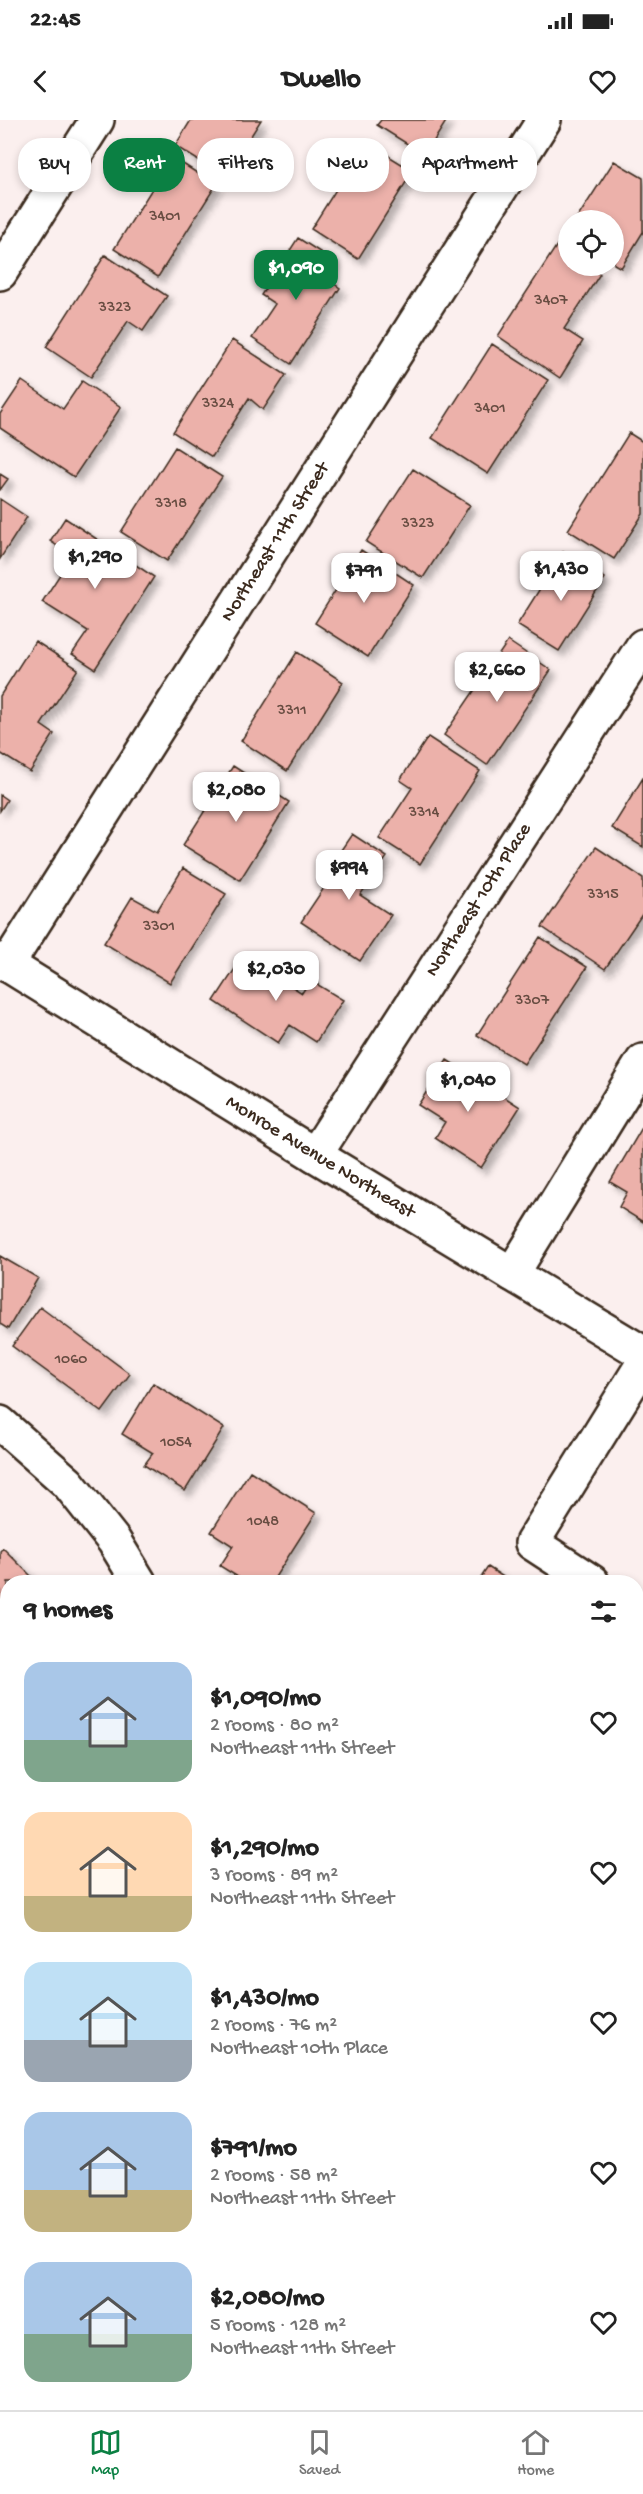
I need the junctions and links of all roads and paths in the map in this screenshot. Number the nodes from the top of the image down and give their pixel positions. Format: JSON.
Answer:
{"nodes":[{"id":1,"x":97,"y":120,"type":"edge"},
{"id":2,"x":544,"y":120,"type":"edge"},
{"id":3,"x":0,"y":273,"type":"edge"},
{"id":4,"x":643,"y":646,"type":"edge"},
{"id":5,"x":4,"y":962,"type":"edge"},
{"id":6,"x":643,"y":1061,"type":"edge"},
{"id":7,"x":315,"y":1155,"type":"junction"},
{"id":8,"x":512,"y":1274,"type":"junction"},
{"id":9,"x":643,"y":1353,"type":"edge"},
{"id":10,"x":643,"y":1364,"type":"edge"},
{"id":11,"x":0,"y":1423,"type":"edge"},
{"id":12,"x":135,"y":1575,"type":"edge"},
{"id":13,"x":581,"y":1575,"type":"edge"}],
"edges":[{"from":1,"to":3,"type":"street"},
{"from":2,"to":5,"type":"street","name":"Northeast 11th Street"},
{"from":4,"to":7,"type":"street","name":"Northeast 10th Place"},
{"from":5,"to":7,"type":"street","name":"Monroe Avenue Northeast"},
{"from":6,"to":8,"type":"street"},
{"from":7,"to":8,"type":"street","name":"Monroe Avenue Northeast"},
{"from":8,"to":9,"type":"street","name":"Monroe Avenue Northeast"},
{"from":10,"to":13,"type":"street"},
{"from":11,"to":12,"type":"street"}]}
